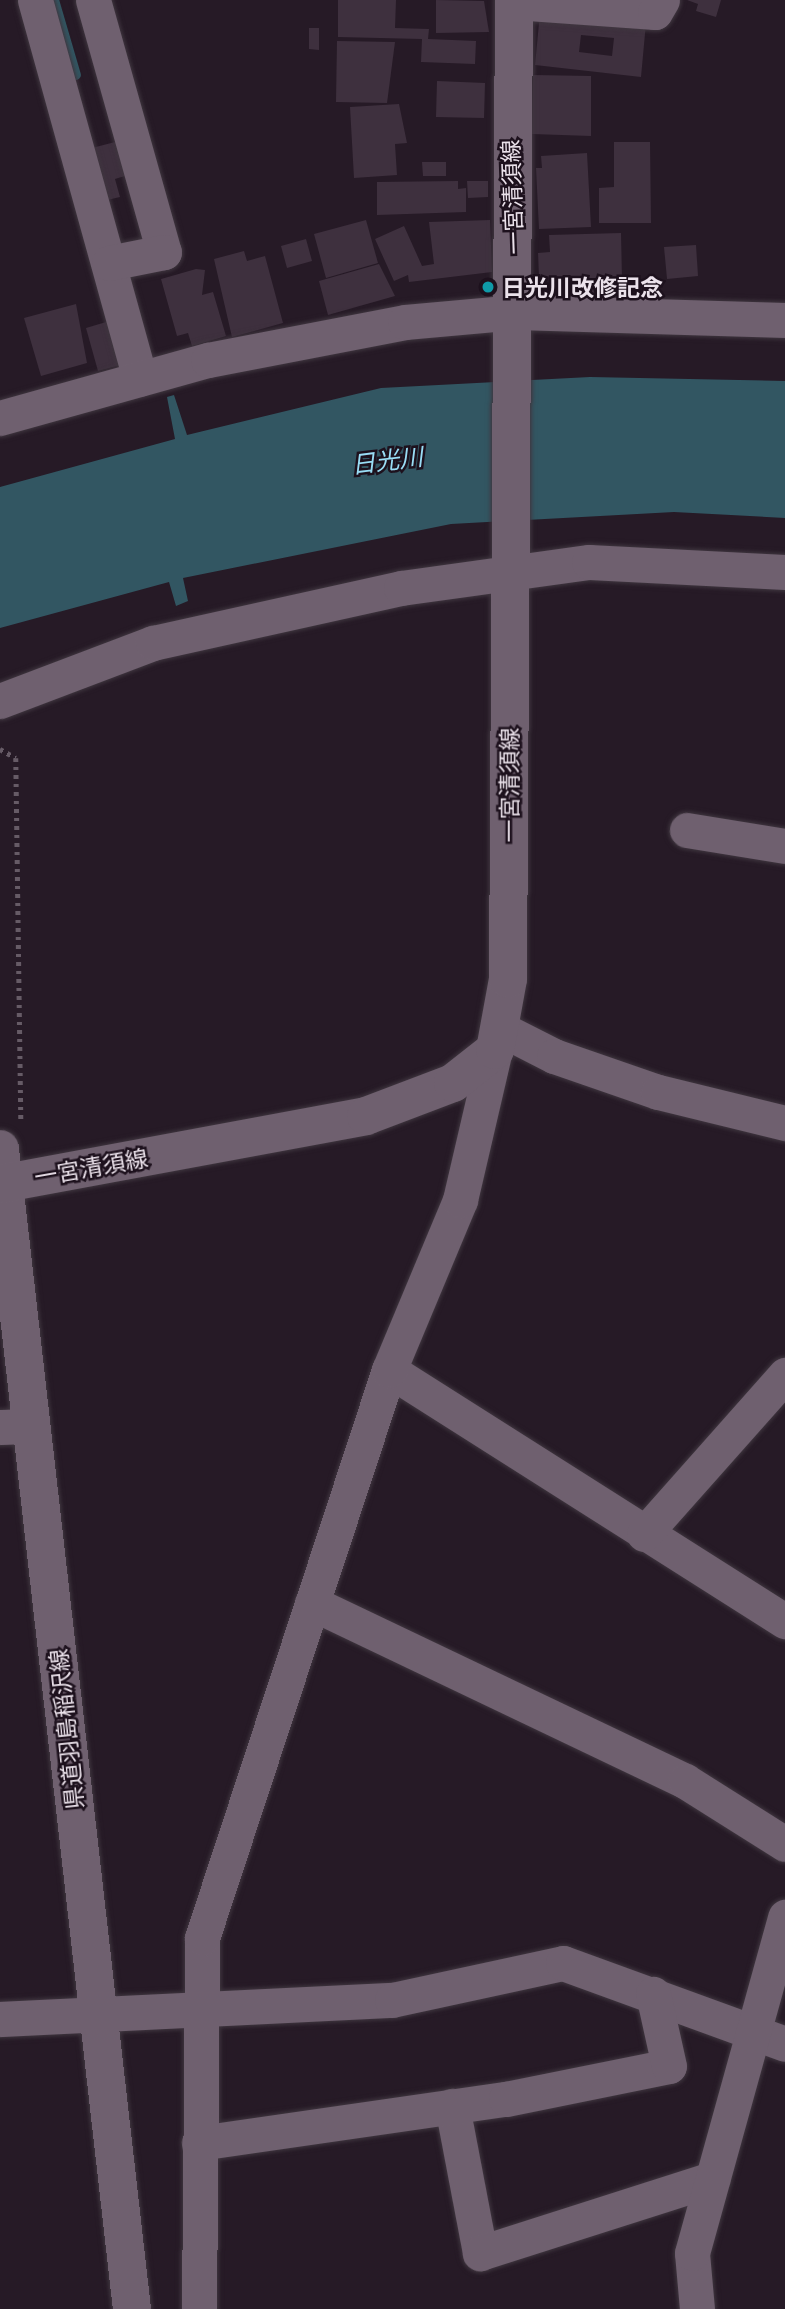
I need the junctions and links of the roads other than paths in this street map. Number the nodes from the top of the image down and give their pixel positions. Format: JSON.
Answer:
{"nodes":[{"id":1,"x":35,"y":0,"type":"edge"},
{"id":2,"x":93,"y":0,"type":"edge"},
{"id":3,"x":662,"y":0,"type":"edge"},
{"id":4,"x":514,"y":1,"type":"edge"},
{"id":5,"x":108,"y":263,"type":"junction"},
{"id":6,"x":517,"y":312,"type":"junction"},
{"id":7,"x":785,"y":320,"type":"edge"},
{"id":8,"x":140,"y":379,"type":"junction"},
{"id":9,"x":0,"y":418,"type":"edge"},
{"id":10,"x":785,"y":572,"type":"edge"},
{"id":11,"x":512,"y":573,"type":"junction"},
{"id":12,"x":0,"y":701,"type":"edge"},
{"id":13,"x":687,"y":830,"type":"dead end"},
{"id":14,"x":785,"y":846,"type":"edge"},
{"id":15,"x":497,"y":1039,"type":"junction"},
{"id":16,"x":785,"y":1123,"type":"edge"},
{"id":17,"x":8,"y":1174,"type":"edge"},
{"id":18,"x":389,"y":1370,"type":"junction"},
{"id":19,"x":785,"y":1375,"type":"edge"},
{"id":20,"x":16,"y":1426,"type":"edge"},
{"id":21,"x":644,"y":1534,"type":"junction"},
{"id":22,"x":312,"y":1603,"type":"junction"},
{"id":23,"x":785,"y":1621,"type":"edge"},
{"id":24,"x":785,"y":1844,"type":"edge"},
{"id":25,"x":785,"y":1917,"type":"edge"},
{"id":26,"x":653,"y":1994,"type":"junction"},
{"id":27,"x":196,"y":2014,"type":"junction"},
{"id":28,"x":99,"y":2018,"type":"junction"},
{"id":29,"x":0,"y":2019,"type":"edge"},
{"id":30,"x":770,"y":2036,"type":"edge"},
{"id":31,"x":452,"y":2106,"type":"junction"},
{"id":32,"x":199,"y":2143,"type":"junction"},
{"id":33,"x":712,"y":2179,"type":"junction"},
{"id":34,"x":132,"y":2309,"type":"edge"},
{"id":35,"x":199,"y":2309,"type":"edge"},
{"id":36,"x":697,"y":2309,"type":"edge"}],
"edges":[{"from":1,"to":5,"type":"street"},
{"from":2,"to":5,"type":"street"},
{"from":3,"to":4,"type":"street"},
{"from":4,"to":6,"type":"main road","name":"一宮清須線"},
{"from":5,"to":8,"type":"street"},
{"from":6,"to":7,"type":"street"},
{"from":6,"to":8,"type":"street"},
{"from":6,"to":11,"type":"main road","name":"一宮清須線"},
{"from":8,"to":9,"type":"street"},
{"from":10,"to":11,"type":"street"},
{"from":11,"to":12,"type":"street"},
{"from":11,"to":15,"type":"main road","name":"一宮清須線"},
{"from":13,"to":14,"type":"street"},
{"from":15,"to":16,"type":"street"},
{"from":15,"to":17,"type":"main road","name":"一宮清須線"},
{"from":15,"to":18,"type":"street"},
{"from":17,"to":20,"type":"main road","name":"県道羽島稲沢線"},
{"from":18,"to":21,"type":"street"},
{"from":18,"to":22,"type":"street"},
{"from":19,"to":21,"type":"street"},
{"from":20,"to":28,"type":"main road","name":"県道羽島稲沢線"},
{"from":21,"to":23,"type":"street"},
{"from":22,"to":24,"type":"street"},
{"from":22,"to":27,"type":"street"},
{"from":25,"to":30,"type":"street"},
{"from":26,"to":27,"type":"street"},
{"from":26,"to":30,"type":"street"},
{"from":26,"to":31,"type":"street"},
{"from":27,"to":28,"type":"street"},
{"from":27,"to":32,"type":"street"},
{"from":28,"to":29,"type":"street"},
{"from":28,"to":34,"type":"main road","name":"県道羽島稲沢線"},
{"from":30,"to":33,"type":"street"},
{"from":31,"to":32,"type":"street"},
{"from":31,"to":33,"type":"street"},
{"from":32,"to":35,"type":"street"},
{"from":33,"to":36,"type":"street"}]}
